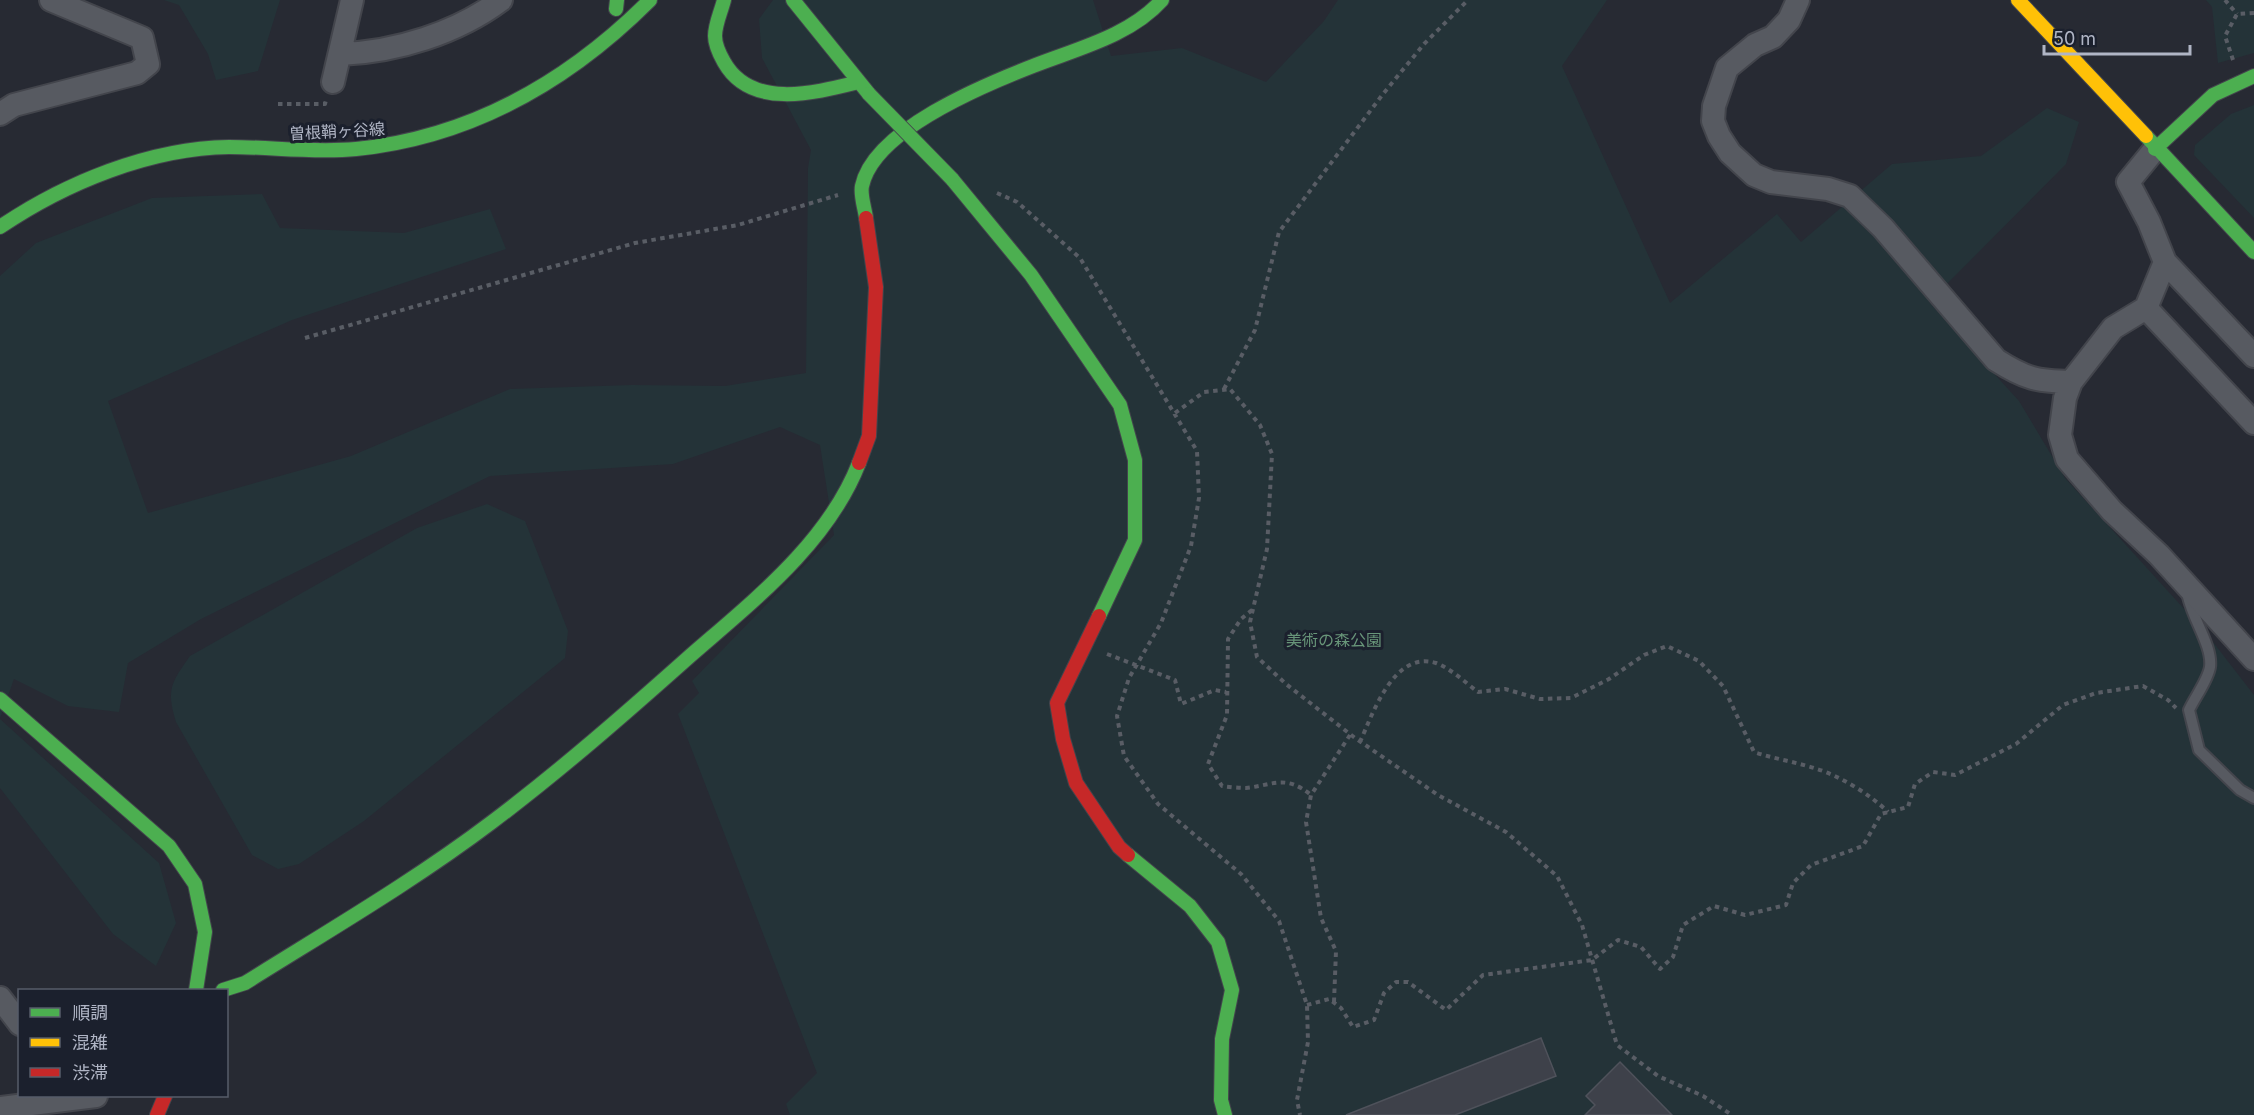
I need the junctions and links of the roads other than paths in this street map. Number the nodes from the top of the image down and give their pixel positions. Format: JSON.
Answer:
{"nodes":[{"id":1,"x":51,"y":0,"type":"edge"},
{"id":2,"x":352,"y":0,"type":"edge"},
{"id":3,"x":501,"y":0,"type":"edge"},
{"id":4,"x":650,"y":0,"type":"edge"},
{"id":5,"x":724,"y":0,"type":"edge"},
{"id":6,"x":794,"y":0,"type":"edge"},
{"id":7,"x":1162,"y":0,"type":"edge"},
{"id":8,"x":1798,"y":0,"type":"edge"},
{"id":9,"x":2018,"y":0,"type":"edge"},
{"id":10,"x":341,"y":54,"type":"junction"},
{"id":11,"x":2254,"y":76,"type":"edge"},
{"id":12,"x":333,"y":82,"type":"road end"},
{"id":13,"x":859,"y":82,"type":"junction"},
{"id":14,"x":507,"y":88,"type":"dead end"},
{"id":15,"x":488,"y":98,"type":"dead end"},
{"id":16,"x":0,"y":114,"type":"edge"},
{"id":17,"x":2156,"y":149,"type":"junction"},
{"id":18,"x":0,"y":227,"type":"edge"},
{"id":19,"x":2254,"y":252,"type":"edge"},
{"id":20,"x":2165,"y":262,"type":"junction"},
{"id":21,"x":2145,"y":308,"type":"junction"},
{"id":22,"x":2254,"y":356,"type":"edge"},
{"id":23,"x":2070,"y":382,"type":"junction"},
{"id":24,"x":2254,"y":423,"type":"edge"},
{"id":25,"x":2187,"y":587,"type":"junction"},
{"id":26,"x":2254,"y":659,"type":"edge"},
{"id":27,"x":0,"y":699,"type":"edge"},
{"id":28,"x":2254,"y":798,"type":"edge"},
{"id":29,"x":196,"y":989,"type":"edge"},
{"id":30,"x":226,"y":989,"type":"edge"},
{"id":31,"x":0,"y":998,"type":"edge"},
{"id":32,"x":18,"y":1021,"type":"edge"},
{"id":33,"x":81,"y":1097,"type":"edge"},
{"id":34,"x":164,"y":1097,"type":"edge"},
{"id":35,"x":0,"y":1108,"type":"edge"},
{"id":36,"x":158,"y":1115,"type":"edge"},
{"id":37,"x":1225,"y":1115,"type":"edge"}],
"edges":[{"from":1,"to":16,"type":"street"},
{"from":2,"to":10,"type":"street"},
{"from":3,"to":10,"type":"street"},
{"from":4,"to":18,"type":"street","name":"曽根鞘ヶ谷線"},
{"from":5,"to":13,"type":"street"},
{"from":6,"to":13,"type":"street"},
{"from":7,"to":30,"type":"street"},
{"from":8,"to":23,"type":"street"},
{"from":9,"to":17,"type":"street"},
{"from":10,"to":12,"type":"street"},
{"from":11,"to":17,"type":"street"},
{"from":13,"to":37,"type":"street","bridge":true},
{"from":14,"to":15,"type":"street"},
{"from":17,"to":19,"type":"street"},
{"from":17,"to":20,"type":"street"},
{"from":20,"to":21,"type":"street"},
{"from":20,"to":22,"type":"street"},
{"from":21,"to":23,"type":"street"},
{"from":21,"to":24,"type":"street"},
{"from":23,"to":25,"type":"street"},
{"from":25,"to":26,"type":"street"},
{"from":25,"to":28,"type":"lane"},
{"from":27,"to":29,"type":"street"},
{"from":31,"to":32,"type":"street"},
{"from":33,"to":35,"type":"street"},
{"from":34,"to":36,"type":"street"}]}
